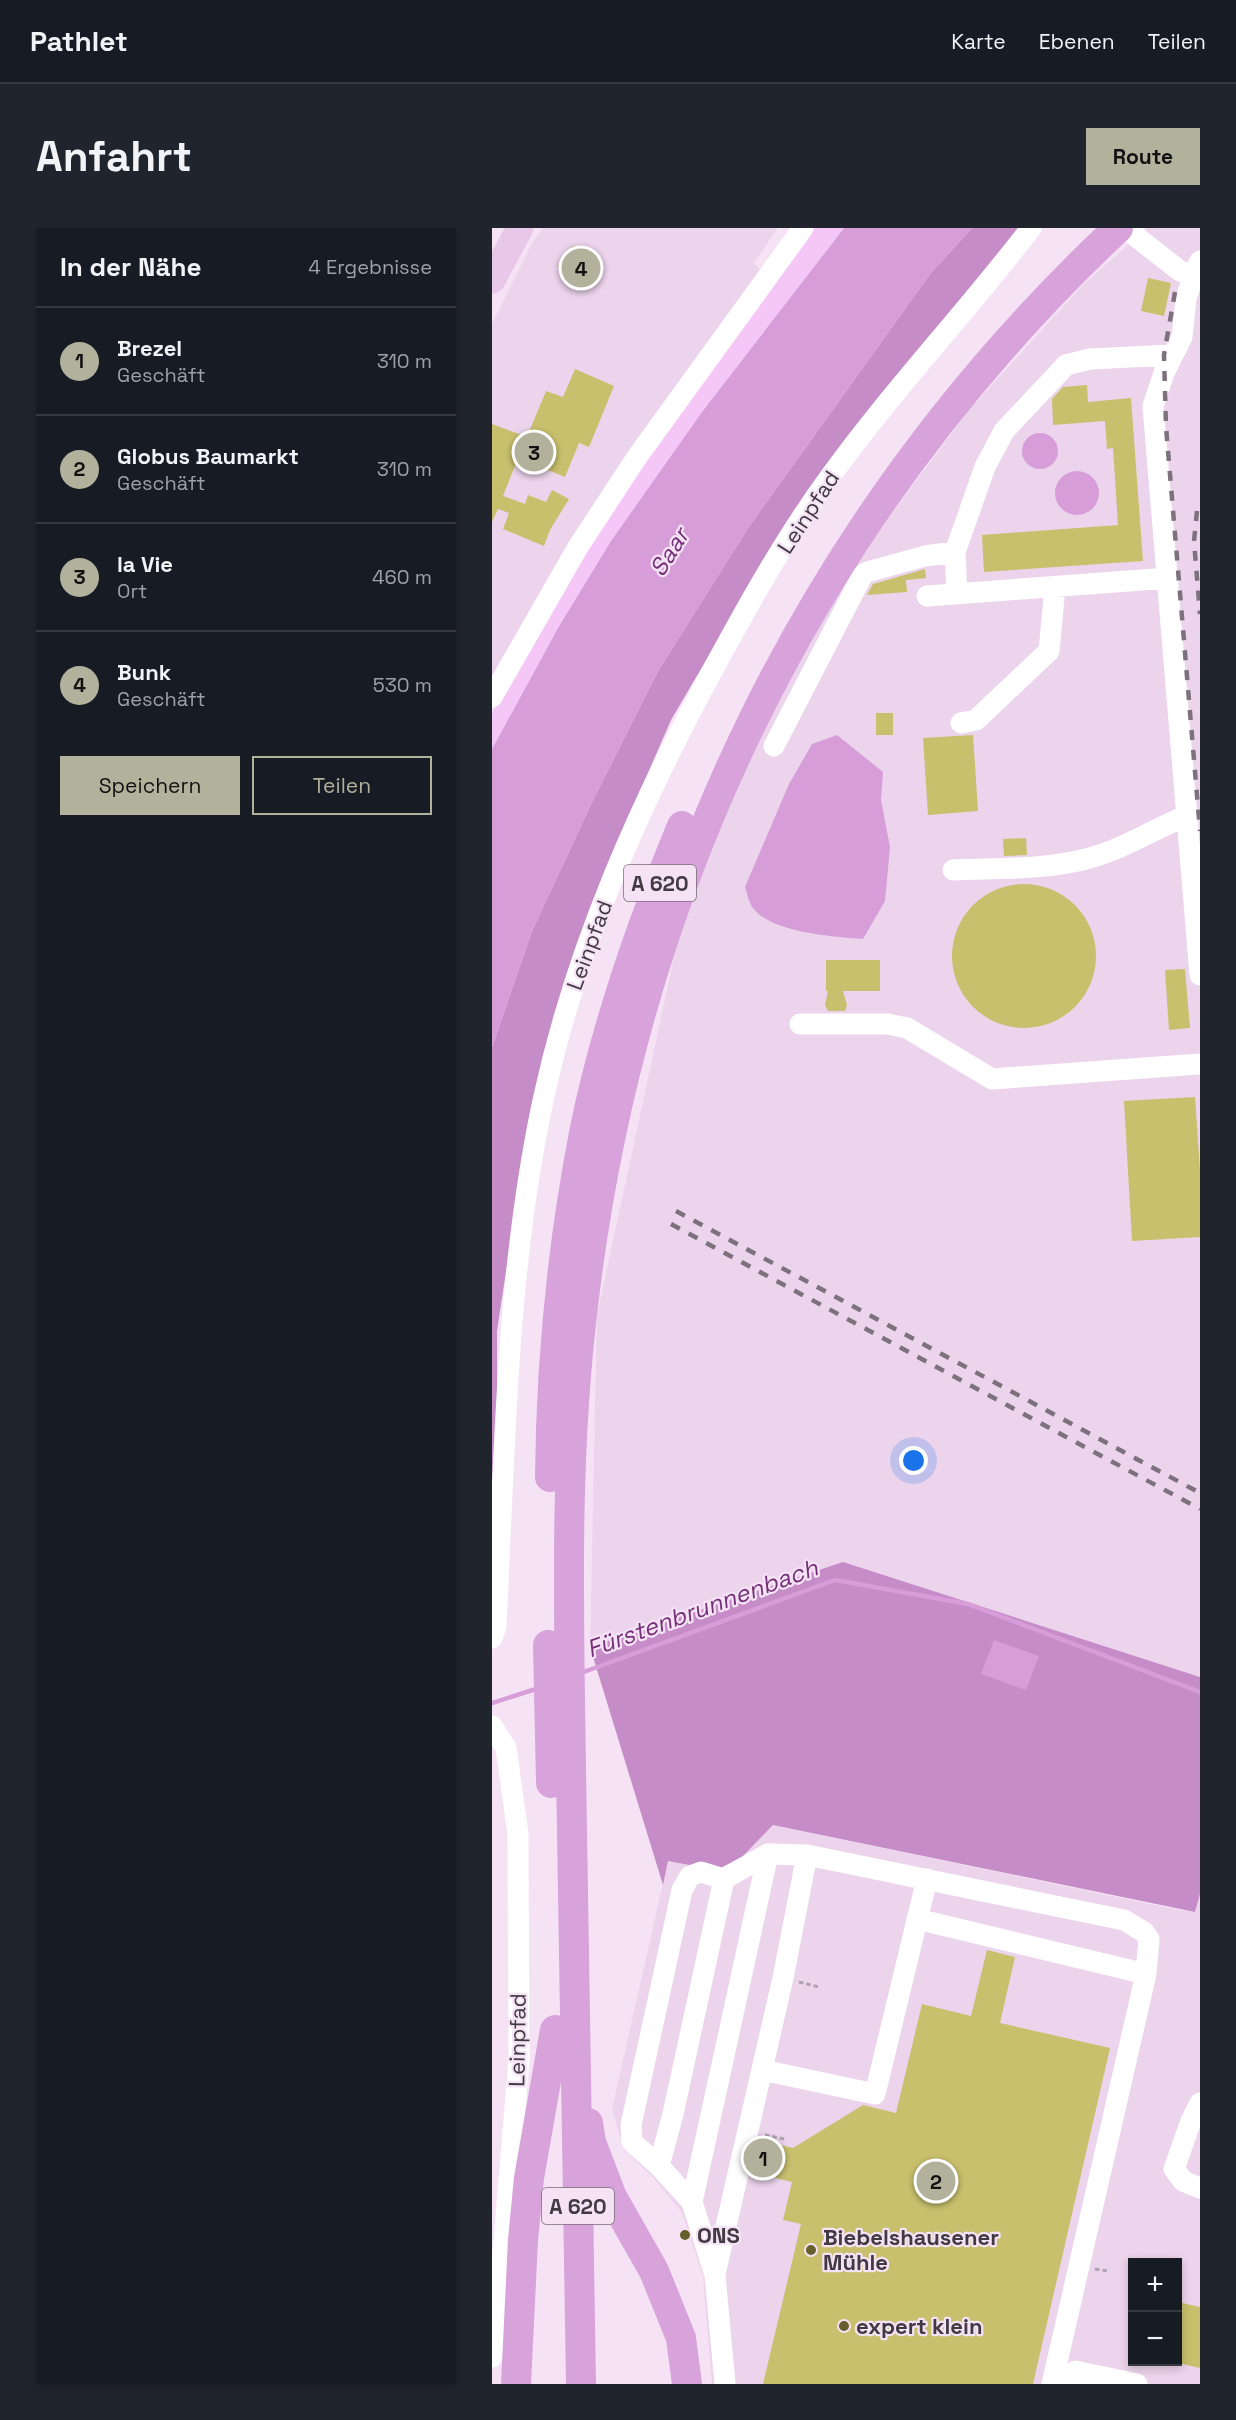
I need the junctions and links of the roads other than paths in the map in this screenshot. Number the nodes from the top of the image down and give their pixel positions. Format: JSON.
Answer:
{"nodes":[{"id":1,"x":520,"y":228,"type":"edge"},
{"id":2,"x":802,"y":228,"type":"edge"},
{"id":3,"x":1031,"y":228,"type":"edge"},
{"id":4,"x":1044,"y":228,"type":"edge"},
{"id":5,"x":1111,"y":230,"type":"edge"},
{"id":6,"x":1004,"y":263,"type":"junction"},
{"id":7,"x":1196,"y":269,"type":"edge"},
{"id":8,"x":492,"y":280,"type":"edge"},
{"id":9,"x":1172,"y":355,"type":"junction"},
{"id":10,"x":955,"y":552,"type":"junction"},
{"id":11,"x":1169,"y":578,"type":"junction"},
{"id":12,"x":1055,"y":587,"type":"junction"},
{"id":13,"x":957,"y":594,"type":"junction"},
{"id":14,"x":927,"y":596,"type":"dead end"},
{"id":15,"x":492,"y":697,"type":"edge"},
{"id":16,"x":961,"y":723,"type":"dead end"},
{"id":17,"x":774,"y":746,"type":"dead end"},
{"id":18,"x":1188,"y":815,"type":"junction"},
{"id":19,"x":953,"y":870,"type":"dead end"},
{"id":20,"x":1197,"y":890,"type":"edge"},
{"id":21,"x":1200,"y":975,"type":"edge"},
{"id":22,"x":800,"y":1024,"type":"dead end"},
{"id":23,"x":1200,"y":1064,"type":"edge"},
{"id":24,"x":492,"y":1638,"type":"edge"},
{"id":25,"x":492,"y":1726,"type":"edge"},
{"id":26,"x":768,"y":1854,"type":"junction"},
{"id":27,"x":807,"y":1855,"type":"junction"},
{"id":28,"x":724,"y":1879,"type":"junction"},
{"id":29,"x":927,"y":1879,"type":"junction"},
{"id":30,"x":917,"y":1919,"type":"junction"},
{"id":31,"x":1146,"y":1974,"type":"junction"},
{"id":32,"x":565,"y":2029,"type":"junction"},
{"id":33,"x":762,"y":2070,"type":"junction"},
{"id":34,"x":1200,"y":2103,"type":"edge"},
{"id":35,"x":660,"y":2166,"type":"junction"},
{"id":36,"x":1200,"y":2188,"type":"edge"},
{"id":37,"x":692,"y":2202,"type":"junction"},
{"id":38,"x":715,"y":2274,"type":"junction"},
{"id":39,"x":492,"y":2356,"type":"edge"},
{"id":40,"x":516,"y":2384,"type":"edge"},
{"id":41,"x":561,"y":2384,"type":"edge"},
{"id":42,"x":581,"y":2384,"type":"edge"},
{"id":43,"x":687,"y":2384,"type":"edge"},
{"id":44,"x":725,"y":2384,"type":"edge"},
{"id":45,"x":1052,"y":2384,"type":"edge"},
{"id":46,"x":1072,"y":2384,"type":"edge"},
{"id":47,"x":1137,"y":2384,"type":"edge"}],
"edges":[{"from":1,"to":8,"type":"main road"},
{"from":2,"to":15,"type":"lane"},
{"from":3,"to":6,"type":"lane","name":"Leinpfad"},
{"from":4,"to":6,"type":"lane"},
{"from":5,"to":7,"type":"lane"},
{"from":5,"to":32,"type":"highway","number":"A 620"},
{"from":6,"to":24,"type":"lane","name":"Leinpfad"},
{"from":7,"to":9,"type":"lane"},
{"from":9,"to":10,"type":"lane"},
{"from":9,"to":11,"type":"lane"},
{"from":10,"to":13,"type":"lane"},
{"from":10,"to":17,"type":"lane"},
{"from":11,"to":12,"type":"lane"},
{"from":11,"to":18,"type":"lane"},
{"from":12,"to":13,"type":"lane"},
{"from":12,"to":16,"type":"lane"},
{"from":13,"to":14,"type":"lane"},
{"from":18,"to":19,"type":"lane"},
{"from":18,"to":20,"type":"lane"},
{"from":20,"to":21,"type":"lane"},
{"from":22,"to":23,"type":"lane"},
{"from":25,"to":39,"type":"lane","name":"Leinpfad"},
{"from":26,"to":27,"type":"lane"},
{"from":26,"to":28,"type":"lane"},
{"from":26,"to":37,"type":"lane"},
{"from":27,"to":29,"type":"lane"},
{"from":27,"to":33,"type":"lane"},
{"from":28,"to":35,"type":"lane"},
{"from":28,"to":35,"type":"lane"},
{"from":29,"to":30,"type":"lane"},
{"from":29,"to":31,"type":"lane"},
{"from":30,"to":31,"type":"lane"},
{"from":30,"to":33,"type":"lane"},
{"from":31,"to":45,"type":"lane"},
{"from":32,"to":40,"type":"highway"},
{"from":32,"to":41,"type":"highway","number":"A 620"},
{"from":32,"to":42,"type":"highway","number":"A 620"},
{"from":32,"to":43,"type":"highway"},
{"from":33,"to":38,"type":"lane"},
{"from":34,"to":36,"type":"lane"},
{"from":35,"to":37,"type":"lane"},
{"from":37,"to":38,"type":"lane"},
{"from":38,"to":44,"type":"lane"},
{"from":46,"to":47,"type":"lane"}]}
